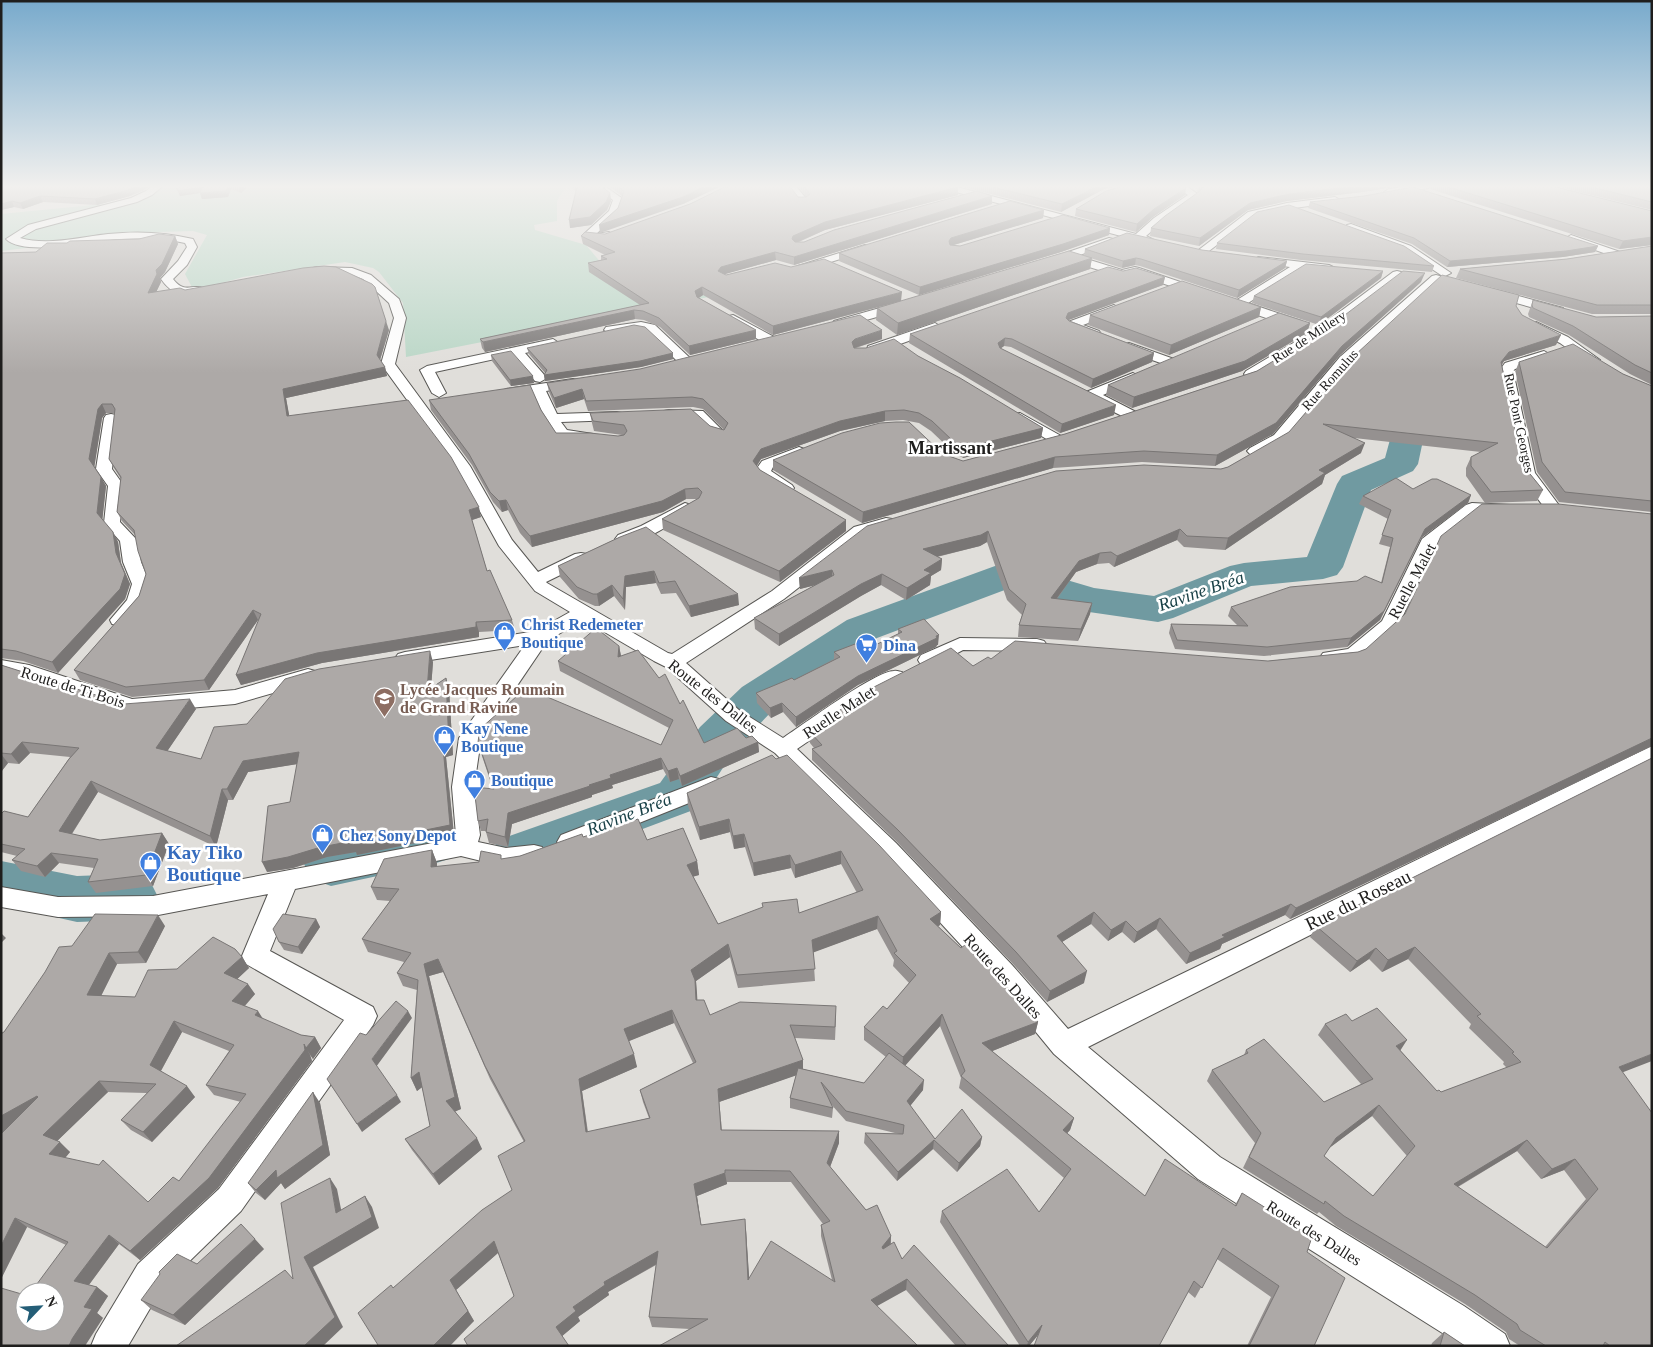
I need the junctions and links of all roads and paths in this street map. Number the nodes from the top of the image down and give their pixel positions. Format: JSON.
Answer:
{"nodes":[{"id":1,"x":192,"y":248,"type":"edge"},
{"id":2,"x":867,"y":248,"type":"edge"},
{"id":3,"x":1093,"y":248,"type":"edge"},
{"id":4,"x":1202,"y":248,"type":"edge"},
{"id":5,"x":1406,"y":248,"type":"edge"},
{"id":6,"x":1603,"y":248,"type":"edge"},
{"id":7,"x":1219,"y":254,"type":"edge"},
{"id":8,"x":1066,"y":256,"type":"junction"},
{"id":9,"x":1246,"y":258,"type":"edge"},
{"id":10,"x":1591,"y":258,"type":"edge"},
{"id":11,"x":824,"y":261,"type":"junction"},
{"id":12,"x":1038,"y":265,"type":"edge"},
{"id":13,"x":1301,"y":265,"type":"junction"},
{"id":14,"x":840,"y":267,"type":"edge"},
{"id":15,"x":1336,"y":268,"type":"edge"},
{"id":16,"x":1108,"y":269,"type":"junction"},
{"id":17,"x":304,"y":271,"type":"edge"},
{"id":18,"x":791,"y":271,"type":"edge"},
{"id":19,"x":1380,"y":272,"type":"edge"},
{"id":20,"x":1407,"y":275,"type":"junction"},
{"id":21,"x":1445,"y":275,"type":"junction"},
{"id":22,"x":1089,"y":276,"type":"edge"},
{"id":23,"x":1180,"y":285,"type":"junction"},
{"id":24,"x":212,"y":288,"type":"edge"},
{"id":25,"x":1162,"y":292,"type":"edge"},
{"id":26,"x":908,"y":298,"type":"edge"},
{"id":27,"x":1239,"y":304,"type":"junction"},
{"id":28,"x":1126,"y":305,"type":"edge"},
{"id":29,"x":720,"y":311,"type":"edge"},
{"id":30,"x":1522,"y":312,"type":"junction"},
{"id":31,"x":1575,"y":315,"type":"edge"},
{"id":32,"x":1274,"y":317,"type":"junction"},
{"id":33,"x":862,"y":318,"type":"junction"},
{"id":34,"x":945,"y":324,"type":"edge"},
{"id":35,"x":1257,"y":324,"type":"edge"},
{"id":36,"x":822,"y":329,"type":"edge"},
{"id":37,"x":600,"y":332,"type":"edge"},
{"id":38,"x":1321,"y":332,"type":"junction"},
{"id":39,"x":788,"y":337,"type":"edge"},
{"id":40,"x":563,"y":340,"type":"edge"},
{"id":41,"x":770,"y":341,"type":"junction"},
{"id":42,"x":755,"y":345,"type":"edge"},
{"id":43,"x":902,"y":345,"type":"junction"},
{"id":44,"x":1570,"y":346,"type":"junction"},
{"id":45,"x":516,"y":350,"type":"junction"},
{"id":46,"x":860,"y":353,"type":"edge"},
{"id":47,"x":1601,"y":365,"type":"edge"},
{"id":48,"x":668,"y":366,"type":"edge"},
{"id":49,"x":1239,"y":379,"type":"edge"},
{"id":50,"x":584,"y":382,"type":"edge"},
{"id":51,"x":539,"y":383,"type":"junction"},
{"id":52,"x":491,"y":395,"type":"edge"},
{"id":53,"x":417,"y":406,"type":"junction"},
{"id":54,"x":1149,"y":409,"type":"edge"},
{"id":55,"x":1010,"y":411,"type":"edge"},
{"id":56,"x":655,"y":414,"type":"edge"},
{"id":57,"x":1131,"y":414,"type":"junction"},
{"id":58,"x":628,"y":415,"type":"edge"},
{"id":59,"x":111,"y":418,"type":"dead end"},
{"id":60,"x":552,"y":418,"type":"junction"},
{"id":61,"x":1113,"y":420,"type":"edge"},
{"id":62,"x":720,"y":435,"type":"edge"},
{"id":63,"x":603,"y":439,"type":"edge"},
{"id":64,"x":1040,"y":445,"type":"edge"},
{"id":65,"x":812,"y":448,"type":"edge"},
{"id":66,"x":1244,"y":458,"type":"edge"},
{"id":67,"x":801,"y":496,"type":"edge"},
{"id":68,"x":693,"y":504,"type":"edge"},
{"id":69,"x":1538,"y":508,"type":"junction"},
{"id":70,"x":1572,"y":510,"type":"edge"},
{"id":71,"x":905,"y":517,"type":"edge"},
{"id":72,"x":843,"y":520,"type":"edge"},
{"id":73,"x":860,"y":531,"type":"junction"},
{"id":74,"x":535,"y":580,"type":"junction"},
{"id":75,"x":582,"y":613,"type":"junction"},
{"id":76,"x":110,"y":630,"type":"edge"},
{"id":77,"x":541,"y":636,"type":"junction"},
{"id":78,"x":1052,"y":646,"type":"edge"},
{"id":79,"x":1313,"y":659,"type":"edge"},
{"id":80,"x":388,"y":661,"type":"edge"},
{"id":81,"x":673,"y":662,"type":"junction"},
{"id":82,"x":1,"y":666,"type":"edge"},
{"id":83,"x":322,"y":672,"type":"edge"},
{"id":84,"x":776,"y":754,"type":"junction"},
{"id":85,"x":1652,"y":754,"type":"edge"},
{"id":86,"x":734,"y":774,"type":"edge"},
{"id":87,"x":461,"y":847,"type":"junction"},
{"id":88,"x":286,"y":880,"type":"junction"},
{"id":89,"x":1,"y":897,"type":"edge"},
{"id":90,"x":1064,"y":1045,"type":"junction"},
{"id":91,"x":108,"y":1346,"type":"edge"},
{"id":92,"x":1493,"y":1346,"type":"edge"}],
"edges":[{"from":1,"to":24,"type":"street"},
{"from":2,"to":11,"type":"street"},
{"from":3,"to":8,"type":"street"},
{"from":4,"to":7,"type":"street"},
{"from":5,"to":21,"type":"street"},
{"from":6,"to":10,"type":"street"},
{"from":8,"to":12,"type":"street"},
{"from":8,"to":16,"type":"street"},
{"from":9,"to":13,"type":"street"},
{"from":11,"to":14,"type":"street"},
{"from":11,"to":18,"type":"street"},
{"from":13,"to":15,"type":"street"},
{"from":13,"to":27,"type":"street"},
{"from":16,"to":22,"type":"street"},
{"from":16,"to":23,"type":"street"},
{"from":17,"to":53,"type":"street","name":"Route des Dalles"},
{"from":19,"to":20,"type":"street"},
{"from":20,"to":21,"type":"street"},
{"from":20,"to":38,"type":"street","name":"Rue de Millery"},
{"from":21,"to":30,"type":"street"},
{"from":21,"to":66,"type":"street","name":"Rue Romulus"},
{"from":23,"to":25,"type":"street"},
{"from":23,"to":27,"type":"street"},
{"from":26,"to":33,"type":"street"},
{"from":27,"to":32,"type":"street"},
{"from":28,"to":57,"type":"street"},
{"from":29,"to":41,"type":"street"},
{"from":30,"to":31,"type":"street"},
{"from":30,"to":44,"type":"street"},
{"from":32,"to":35,"type":"street"},
{"from":32,"to":38,"type":"street"},
{"from":33,"to":36,"type":"street"},
{"from":33,"to":43,"type":"street"},
{"from":34,"to":43,"type":"street"},
{"from":37,"to":48,"type":"street"},
{"from":38,"to":49,"type":"street","name":"Rue de Millery"},
{"from":39,"to":41,"type":"street"},
{"from":40,"to":45,"type":"street"},
{"from":41,"to":42,"type":"street"},
{"from":43,"to":46,"type":"street"},
{"from":44,"to":47,"type":"street"},
{"from":44,"to":69,"type":"street","name":"Rue Pont Georges"},
{"from":45,"to":51,"type":"street"},
{"from":45,"to":53,"type":"street"},
{"from":50,"to":51,"type":"street"},
{"from":51,"to":52,"type":"street"},
{"from":51,"to":60,"type":"street"},
{"from":53,"to":74,"type":"street","name":"Route des Dalles"},
{"from":54,"to":57,"type":"street"},
{"from":55,"to":64,"type":"street"},
{"from":56,"to":62,"type":"street"},
{"from":57,"to":61,"type":"street"},
{"from":58,"to":60,"type":"street"},
{"from":59,"to":76,"type":"street"},
{"from":60,"to":63,"type":"street"},
{"from":65,"to":67,"type":"street"},
{"from":68,"to":74,"type":"street"},
{"from":69,"to":70,"type":"street","name":"Ruelle Malet"},
{"from":69,"to":79,"type":"street","name":"Ruelle Malet"},
{"from":71,"to":73,"type":"street"},
{"from":72,"to":73,"type":"street"},
{"from":73,"to":81,"type":"street"},
{"from":74,"to":75,"type":"street","name":"Route des Dalles"},
{"from":75,"to":77,"type":"street"},
{"from":75,"to":81,"type":"street","name":"Route des Dalles"},
{"from":77,"to":80,"type":"street"},
{"from":77,"to":87,"type":"street"},
{"from":78,"to":84,"type":"street","name":"Ruelle Malet"},
{"from":81,"to":84,"type":"street","name":"Route des Dalles"},
{"from":82,"to":83,"type":"street","name":"Route de Ti Bois"},
{"from":84,"to":90,"type":"street","name":"Route des Dalles"},
{"from":85,"to":90,"type":"street","name":"Rue du Roseau"},
{"from":86,"to":87,"type":"street"},
{"from":87,"to":88,"type":"street"},
{"from":88,"to":89,"type":"street"},
{"from":88,"to":91,"type":"street"},
{"from":90,"to":92,"type":"street","name":"Route des Dalles"}]}
